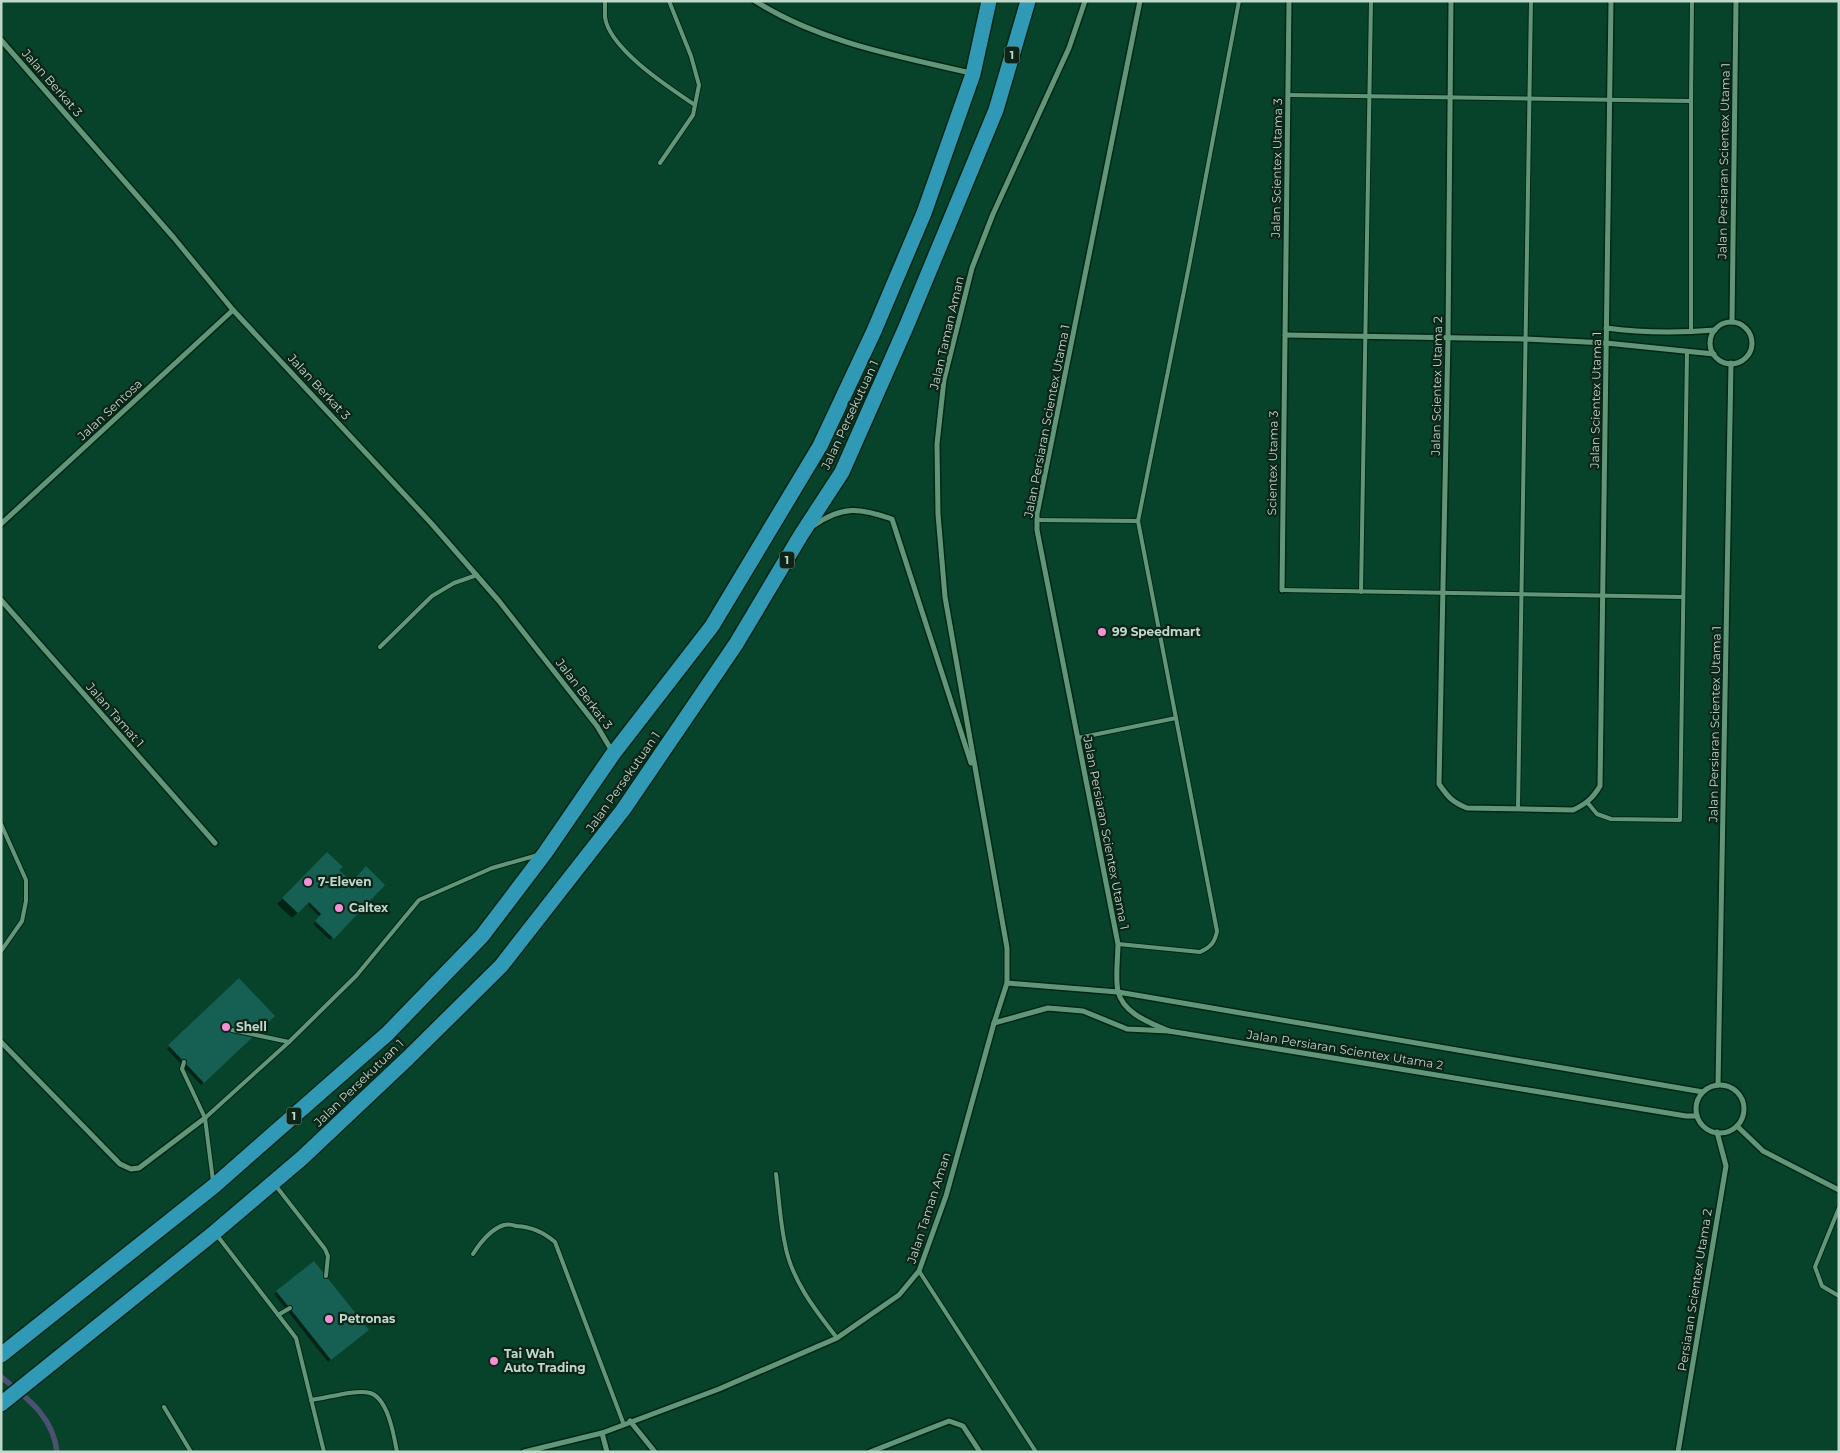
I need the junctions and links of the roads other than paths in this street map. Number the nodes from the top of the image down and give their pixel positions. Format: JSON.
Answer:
{"nodes":[{"id":1,"x":605,"y":1,"type":"edge"},
{"id":2,"x":669,"y":1,"type":"edge"},
{"id":3,"x":755,"y":1,"type":"edge"},
{"id":4,"x":989,"y":1,"type":"edge"},
{"id":5,"x":1028,"y":1,"type":"edge"},
{"id":6,"x":1086,"y":1,"type":"edge"},
{"id":7,"x":1140,"y":1,"type":"edge"},
{"id":8,"x":1239,"y":1,"type":"edge"},
{"id":9,"x":1289,"y":1,"type":"edge"},
{"id":10,"x":1371,"y":1,"type":"edge"},
{"id":11,"x":1451,"y":1,"type":"edge"},
{"id":12,"x":1531,"y":1,"type":"edge"},
{"id":13,"x":1611,"y":1,"type":"edge"},
{"id":14,"x":1692,"y":1,"type":"edge"},
{"id":15,"x":1736,"y":1,"type":"edge"},
{"id":16,"x":1,"y":40,"type":"edge"},
{"id":17,"x":974,"y":74,"type":"junction"},
{"id":18,"x":1288,"y":96,"type":"junction"},
{"id":19,"x":1370,"y":96,"type":"junction"},
{"id":20,"x":1450,"y":98,"type":"junction"},
{"id":21,"x":1530,"y":99,"type":"junction"},
{"id":22,"x":1610,"y":100,"type":"junction"},
{"id":23,"x":1690,"y":102,"type":"junction"},
{"id":24,"x":695,"y":105,"type":"junction"},
{"id":25,"x":660,"y":163,"type":"dead end"},
{"id":26,"x":233,"y":310,"type":"junction"},
{"id":27,"x":1732,"y":322,"type":"junction"},
{"id":28,"x":1606,"y":328,"type":"junction"},
{"id":29,"x":1715,"y":330,"type":"junction"},
{"id":30,"x":1691,"y":332,"type":"junction"},
{"id":31,"x":1285,"y":335,"type":"junction"},
{"id":32,"x":1365,"y":336,"type":"junction"},
{"id":33,"x":1448,"y":338,"type":"junction"},
{"id":34,"x":1526,"y":339,"type":"junction"},
{"id":35,"x":1606,"y":343,"type":"junction"},
{"id":36,"x":1687,"y":352,"type":"junction"},
{"id":37,"x":1714,"y":354,"type":"junction"},
{"id":38,"x":1731,"y":363,"type":"junction"},
{"id":39,"x":1037,"y":520,"type":"junction"},
{"id":40,"x":1138,"y":521,"type":"junction"},
{"id":41,"x":1,"y":524,"type":"edge"},
{"id":42,"x":801,"y":535,"type":"junction"},
{"id":43,"x":477,"y":575,"type":"junction"},
{"id":44,"x":1282,"y":590,"type":"joint"},
{"id":45,"x":1361,"y":592,"type":"junction"},
{"id":46,"x":1442,"y":593,"type":"junction"},
{"id":47,"x":1522,"y":594,"type":"junction"},
{"id":48,"x":1603,"y":596,"type":"junction"},
{"id":49,"x":1683,"y":597,"type":"junction"},
{"id":50,"x":1,"y":600,"type":"edge"},
{"id":51,"x":380,"y":647,"type":"dead end"},
{"id":52,"x":1176,"y":718,"type":"junction"},
{"id":53,"x":1078,"y":738,"type":"junction"},
{"id":54,"x":613,"y":754,"type":"junction"},
{"id":55,"x":976,"y":780,"type":"junction"},
{"id":56,"x":1587,"y":802,"type":"junction"},
{"id":57,"x":1518,"y":809,"type":"junction"},
{"id":58,"x":1,"y":824,"type":"edge"},
{"id":59,"x":215,"y":843,"type":"dead end"},
{"id":60,"x":545,"y":853,"type":"junction"},
{"id":61,"x":1118,"y":944,"type":"junction"},
{"id":62,"x":1,"y":951,"type":"edge"},
{"id":63,"x":1007,"y":983,"type":"junction"},
{"id":64,"x":1118,"y":992,"type":"junction"},
{"id":65,"x":994,"y":1023,"type":"junction"},
{"id":66,"x":232,"y":1030,"type":"dead end"},
{"id":67,"x":1169,"y":1031,"type":"junction"},
{"id":68,"x":1,"y":1042,"type":"edge"},
{"id":69,"x":289,"y":1042,"type":"junction"},
{"id":70,"x":184,"y":1062,"type":"dead end"},
{"id":71,"x":1718,"y":1085,"type":"junction"},
{"id":72,"x":1703,"y":1092,"type":"junction"},
{"id":73,"x":1697,"y":1116,"type":"junction"},
{"id":74,"x":205,"y":1118,"type":"junction"},
{"id":75,"x":1737,"y":1126,"type":"junction"},
{"id":76,"x":1717,"y":1132,"type":"junction"},
{"id":77,"x":776,"y":1174,"type":"dead end"},
{"id":78,"x":273,"y":1182,"type":"junction"},
{"id":79,"x":214,"y":1186,"type":"junction"},
{"id":80,"x":1839,"y":1190,"type":"edge"},
{"id":81,"x":1839,"y":1208,"type":"edge"},
{"id":82,"x":214,"y":1232,"type":"junction"},
{"id":83,"x":473,"y":1254,"type":"dead end"},
{"id":84,"x":919,"y":1271,"type":"junction"},
{"id":85,"x":326,"y":1276,"type":"dead end"},
{"id":86,"x":1839,"y":1296,"type":"edge"},
{"id":87,"x":290,"y":1308,"type":"dead end"},
{"id":88,"x":278,"y":1315,"type":"junction"},
{"id":89,"x":837,"y":1338,"type":"junction"},
{"id":90,"x":6,"y":1351,"type":"edge"},
{"id":91,"x":311,"y":1400,"type":"junction"},
{"id":92,"x":1,"y":1404,"type":"edge"},
{"id":93,"x":164,"y":1407,"type":"dead end"},
{"id":94,"x":630,"y":1421,"type":"junction"},
{"id":95,"x":624,"y":1425,"type":"junction"},
{"id":96,"x":602,"y":1432,"type":"junction"},
{"id":97,"x":191,"y":1452,"type":"edge"},
{"id":98,"x":324,"y":1452,"type":"edge"},
{"id":99,"x":397,"y":1452,"type":"edge"},
{"id":100,"x":524,"y":1452,"type":"edge"},
{"id":101,"x":607,"y":1452,"type":"edge"},
{"id":102,"x":655,"y":1452,"type":"edge"},
{"id":103,"x":870,"y":1452,"type":"edge"},
{"id":104,"x":980,"y":1452,"type":"edge"},
{"id":105,"x":1036,"y":1452,"type":"edge"},
{"id":106,"x":1678,"y":1452,"type":"edge"}],
"edges":[{"from":1,"to":24,"type":"lane"},
{"from":2,"to":24,"type":"lane"},
{"from":3,"to":17,"type":"street"},
{"from":4,"to":17,"type":"highway","name":"Jalan Persekutuan 1","number":"1"},
{"from":5,"to":42,"type":"highway","name":"Jalan Persekutuan 1","number":"1"},
{"from":6,"to":55,"type":"street","name":"Jalan Taman Aman"},
{"from":7,"to":39,"type":"street","name":"Jalan Persiaran Scientex Utama 1"},
{"from":8,"to":40,"type":"lane"},
{"from":9,"to":18,"type":"street","name":"Jalan Scientex Utama 3"},
{"from":10,"to":19,"type":"lane"},
{"from":11,"to":20,"type":"street","name":"Jalan Scientex Utama 2"},
{"from":12,"to":21,"type":"lane"},
{"from":13,"to":22,"type":"street","name":"Jalan Scientex Utama 1"},
{"from":14,"to":23,"type":"lane"},
{"from":15,"to":27,"type":"street","name":"Jalan Persiaran Scientex Utama 1"},
{"from":16,"to":26,"type":"street","name":"Jalan Berkat 3"},
{"from":17,"to":54,"type":"highway","name":"Jalan Persekutuan 1","number":"1"},
{"from":18,"to":19,"type":"lane"},
{"from":18,"to":31,"type":"street","name":"Jalan Scientex Utama 3"},
{"from":19,"to":20,"type":"lane"},
{"from":19,"to":32,"type":"lane"},
{"from":20,"to":21,"type":"lane"},
{"from":20,"to":33,"type":"street","name":"Jalan Scientex Utama 2"},
{"from":21,"to":22,"type":"lane"},
{"from":21,"to":34,"type":"lane"},
{"from":22,"to":23,"type":"lane"},
{"from":22,"to":28,"type":"street","name":"Jalan Scientex Utama 1"},
{"from":23,"to":30,"type":"lane"},
{"from":24,"to":25,"type":"lane"},
{"from":26,"to":41,"type":"street","name":"Jalan Sentosa"},
{"from":26,"to":43,"type":"street","name":"Jalan Berkat 3"},
{"from":27,"to":29,"type":"street"},
{"from":27,"to":38,"type":"street"},
{"from":28,"to":30,"type":"street"},
{"from":28,"to":35,"type":"street","name":"Jalan Scientex Utama 1"},
{"from":29,"to":30,"type":"street"},
{"from":29,"to":37,"type":"street"},
{"from":31,"to":32,"type":"street"},
{"from":31,"to":44,"type":"street","name":"Scientex Utama 3"},
{"from":32,"to":33,"type":"street"},
{"from":32,"to":45,"type":"lane"},
{"from":33,"to":34,"type":"street"},
{"from":33,"to":46,"type":"street","name":"Jalan Scientex Utama 2"},
{"from":34,"to":35,"type":"street"},
{"from":34,"to":47,"type":"lane"},
{"from":35,"to":36,"type":"street"},
{"from":35,"to":48,"type":"street","name":"Jalan Scientex Utama 1"},
{"from":36,"to":37,"type":"street"},
{"from":36,"to":49,"type":"lane"},
{"from":37,"to":38,"type":"street"},
{"from":38,"to":71,"type":"street","name":"Jalan Persiaran Scientex Utama 1"},
{"from":39,"to":40,"type":"lane"},
{"from":39,"to":53,"type":"street","name":"Jalan Persiaran Scientex Utama 1"},
{"from":40,"to":52,"type":"lane"},
{"from":42,"to":55,"type":"street","name":"Jalan Taman Aman"},
{"from":42,"to":78,"type":"highway","name":"Jalan Persekutuan 1","number":"1"},
{"from":43,"to":51,"type":"lane"},
{"from":43,"to":54,"type":"street","name":"Jalan Berkat 3"},
{"from":44,"to":45,"type":"lane"},
{"from":45,"to":46,"type":"lane"},
{"from":46,"to":47,"type":"lane"},
{"from":46,"to":57,"type":"street","name":"Jalan Scientex Utama 2"},
{"from":47,"to":48,"type":"lane"},
{"from":47,"to":57,"type":"lane"},
{"from":48,"to":49,"type":"lane"},
{"from":48,"to":56,"type":"street","name":"Jalan Scientex Utama 1"},
{"from":49,"to":56,"type":"lane"},
{"from":50,"to":59,"type":"street","name":"Jalan Tamat 1"},
{"from":52,"to":53,"type":"lane"},
{"from":52,"to":61,"type":"lane"},
{"from":53,"to":61,"type":"street","name":"Jalan Persiaran Scientex Utama 1"},
{"from":54,"to":60,"type":"highway","name":"Jalan Persekutuan 1","number":"1"},
{"from":55,"to":63,"type":"street","name":"Jalan Taman Aman"},
{"from":56,"to":57,"type":"street"},
{"from":58,"to":62,"type":"lane"},
{"from":60,"to":69,"type":"lane"},
{"from":60,"to":79,"type":"highway","name":"Jalan Persekutuan 1","number":"1"},
{"from":61,"to":64,"type":"street","name":"Jalan Persiaran Scientex Utama 1"},
{"from":63,"to":64,"type":"street","name":"Jalan Persiaran Scientex Utama 2"},
{"from":63,"to":65,"type":"street","name":"Jalan Taman Aman"},
{"from":64,"to":67,"type":"street"},
{"from":64,"to":72,"type":"street","name":"Jalan Persiaran Scientex Utama 2"},
{"from":65,"to":67,"type":"street","name":"Jalan Persiaran Scientex Utama 2"},
{"from":65,"to":84,"type":"street","name":"Jalan Taman Aman"},
{"from":66,"to":69,"type":"lane"},
{"from":67,"to":73,"type":"street","name":"Jalan Persiaran Scientex Utama 2"},
{"from":68,"to":74,"type":"street"},
{"from":69,"to":74,"type":"lane"},
{"from":70,"to":74,"type":"lane"},
{"from":71,"to":72,"type":"street"},
{"from":71,"to":75,"type":"street"},
{"from":72,"to":73,"type":"street"},
{"from":73,"to":76,"type":"street"},
{"from":74,"to":79,"type":"lane"},
{"from":75,"to":76,"type":"street"},
{"from":75,"to":80,"type":"street"},
{"from":76,"to":106,"type":"street","name":"Persiaran Scientex Utama 2"},
{"from":77,"to":89,"type":"lane"},
{"from":78,"to":82,"type":"highway","name":"Jalan Persekutuan 1","number":"1"},
{"from":78,"to":85,"type":"lane"},
{"from":79,"to":90,"type":"highway","name":"Jalan Persekutuan 1","number":"1"},
{"from":81,"to":86,"type":"lane"},
{"from":82,"to":88,"type":"lane"},
{"from":82,"to":92,"type":"highway","name":"Jalan Persekutuan 1","number":"1"},
{"from":83,"to":95,"type":"lane"},
{"from":84,"to":89,"type":"street","name":"Jalan Taman Aman"},
{"from":84,"to":105,"type":"lane"},
{"from":87,"to":88,"type":"lane"},
{"from":88,"to":91,"type":"lane"},
{"from":89,"to":94,"type":"street","name":"Jalan Taman Aman"},
{"from":91,"to":98,"type":"lane"},
{"from":91,"to":99,"type":"lane"},
{"from":93,"to":97,"type":"lane"},
{"from":94,"to":95,"type":"street","name":"Jalan Taman Aman"},
{"from":94,"to":102,"type":"street"},
{"from":95,"to":96,"type":"street","name":"Jalan Taman Aman"},
{"from":96,"to":100,"type":"street","name":"Jalan Taman Aman"},
{"from":96,"to":101,"type":"street"},
{"from":103,"to":104,"type":"street"}]}
